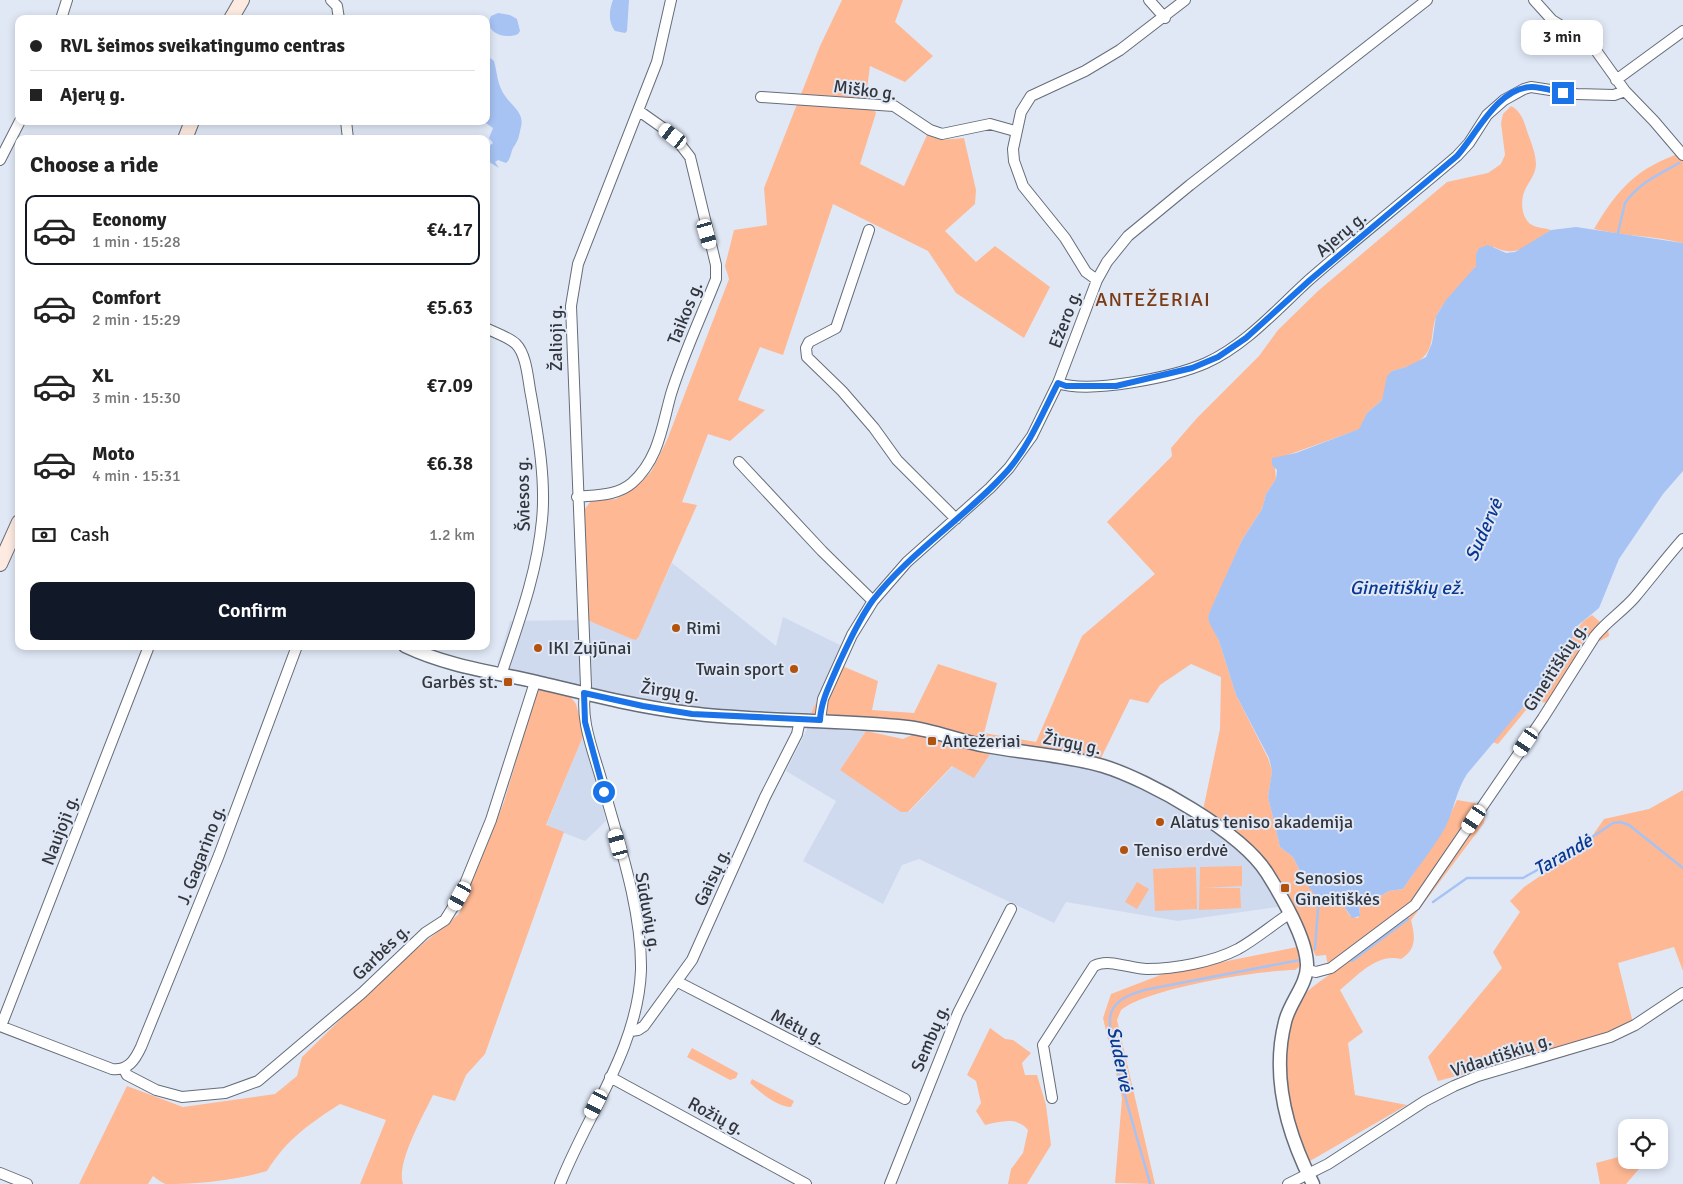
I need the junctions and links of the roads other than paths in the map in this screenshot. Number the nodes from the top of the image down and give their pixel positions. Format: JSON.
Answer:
{"nodes":[{"id":1,"x":67,"y":0,"type":"edge"},
{"id":2,"x":242,"y":0,"type":"edge"},
{"id":3,"x":330,"y":0,"type":"edge"},
{"id":4,"x":670,"y":0,"type":"edge"},
{"id":5,"x":1149,"y":0,"type":"edge"},
{"id":6,"x":1186,"y":0,"type":"edge"},
{"id":7,"x":1427,"y":0,"type":"edge"},
{"id":8,"x":1534,"y":0,"type":"edge"},
{"id":9,"x":62,"y":15,"type":"edge"},
{"id":10,"x":233,"y":15,"type":"edge"},
{"id":11,"x":338,"y":15,"type":"edge"},
{"id":12,"x":1165,"y":18,"type":"junction"},
{"id":13,"x":1683,"y":31,"type":"edge"},
{"id":14,"x":1616,"y":80,"type":"junction"},
{"id":15,"x":1625,"y":91,"type":"junction"},
{"id":16,"x":761,"y":97,"type":"dead end"},
{"id":17,"x":639,"y":111,"type":"junction"},
{"id":18,"x":17,"y":125,"type":"edge"},
{"id":19,"x":1015,"y":131,"type":"junction"},
{"id":20,"x":4,"y":140,"type":"edge"},
{"id":21,"x":1683,"y":155,"type":"edge"},
{"id":22,"x":0,"y":160,"type":"edge"},
{"id":23,"x":869,"y":230,"type":"dead end"},
{"id":24,"x":1098,"y":280,"type":"junction"},
{"id":25,"x":490,"y":330,"type":"edge"},
{"id":26,"x":1058,"y":383,"type":"junction"},
{"id":27,"x":738,"y":462,"type":"dead end"},
{"id":28,"x":577,"y":497,"type":"junction"},
{"id":29,"x":956,"y":519,"type":"junction"},
{"id":30,"x":15,"y":531,"type":"edge"},
{"id":31,"x":1683,"y":539,"type":"edge"},
{"id":32,"x":0,"y":564,"type":"edge"},
{"id":33,"x":873,"y":601,"type":"junction"},
{"id":34,"x":147,"y":650,"type":"edge"},
{"id":35,"x":296,"y":650,"type":"edge"},
{"id":36,"x":415,"y":650,"type":"edge"},
{"id":37,"x":501,"y":675,"type":"junction"},
{"id":38,"x":535,"y":682,"type":"junction"},
{"id":39,"x":584,"y":693,"type":"junction"},
{"id":40,"x":800,"y":720,"type":"junction"},
{"id":41,"x":820,"y":720,"type":"junction"},
{"id":42,"x":1011,"y":909,"type":"dead end"},
{"id":43,"x":1289,"y":914,"type":"junction"},
{"id":44,"x":1307,"y":970,"type":"junction"},
{"id":45,"x":678,"y":982,"type":"junction"},
{"id":46,"x":1683,"y":993,"type":"edge"},
{"id":47,"x":1,"y":1026,"type":"edge"},
{"id":48,"x":631,"y":1031,"type":"junction"},
{"id":49,"x":124,"y":1069,"type":"junction"},
{"id":50,"x":610,"y":1077,"type":"junction"},
{"id":51,"x":905,"y":1098,"type":"dead end"},
{"id":52,"x":1052,"y":1098,"type":"dead end"},
{"id":53,"x":0,"y":1173,"type":"edge"},
{"id":54,"x":1310,"y":1179,"type":"edge"},
{"id":55,"x":27,"y":1184,"type":"edge"},
{"id":56,"x":560,"y":1184,"type":"edge"},
{"id":57,"x":806,"y":1184,"type":"edge"},
{"id":58,"x":890,"y":1184,"type":"edge"},
{"id":59,"x":1288,"y":1184,"type":"edge"}],
"edges":[{"from":1,"to":9,"type":"street"},
{"from":2,"to":10,"type":"main road"},
{"from":3,"to":11,"type":"street"},
{"from":4,"to":17,"type":"street","name":"Žalioji g."},
{"from":5,"to":12,"type":"street"},
{"from":6,"to":12,"type":"street"},
{"from":7,"to":24,"type":"street","name":"Ežero g."},
{"from":8,"to":14,"type":"street"},
{"from":12,"to":19,"type":"street"},
{"from":13,"to":14,"type":"street"},
{"from":14,"to":15,"type":"street"},
{"from":15,"to":21,"type":"street"},
{"from":15,"to":26,"type":"street","name":"Ajerų g."},
{"from":16,"to":19,"type":"street","name":"Miško g."},
{"from":17,"to":28,"type":"street","name":"Žalioji g."},
{"from":17,"to":28,"type":"street","name":"Taikos g."},
{"from":18,"to":20,"type":"street"},
{"from":19,"to":24,"type":"street"},
{"from":20,"to":22,"type":"street"},
{"from":23,"to":29,"type":"street"},
{"from":24,"to":26,"type":"street","name":"Ežero g."},
{"from":25,"to":37,"type":"street","name":"Šviesos g."},
{"from":26,"to":29,"type":"street","name":"Ežero g."},
{"from":27,"to":33,"type":"street"},
{"from":28,"to":39,"type":"street","name":"Žalioji g."},
{"from":29,"to":33,"type":"street","name":"Ežero g."},
{"from":30,"to":32,"type":"main road"},
{"from":31,"to":44,"type":"street","name":"Gineitiškių g."},
{"from":33,"to":41,"type":"street","name":"Ežero g."},
{"from":34,"to":47,"type":"street","name":"Naujoji g."},
{"from":35,"to":49,"type":"street","name":"J. Gagarino g."},
{"from":36,"to":37,"type":"street","name":"Žirgų g."},
{"from":37,"to":38,"type":"street","name":"Žirgų g."},
{"from":38,"to":39,"type":"street","name":"Žirgų g."},
{"from":38,"to":49,"type":"street","name":"Garbės g."},
{"from":39,"to":40,"type":"street","name":"Žirgų g."},
{"from":39,"to":48,"type":"street","name":"Sūduvių g."},
{"from":40,"to":41,"type":"street","name":"Žirgų g."},
{"from":40,"to":45,"type":"street","name":"Gaisų g."},
{"from":41,"to":43,"type":"street","name":"Žirgų g."},
{"from":42,"to":58,"type":"street","name":"Sembų g."},
{"from":43,"to":44,"type":"street","name":"Žirgų g."},
{"from":43,"to":52,"type":"street"},
{"from":44,"to":54,"type":"street"},
{"from":45,"to":48,"type":"street","name":"Gaisų g."},
{"from":45,"to":51,"type":"street","name":"Mėtų g."},
{"from":46,"to":54,"type":"street","name":"Vidautiškių g."},
{"from":47,"to":49,"type":"street"},
{"from":48,"to":50,"type":"street","name":"Sūduvių g."},
{"from":50,"to":56,"type":"street","name":"Sūduvių g."},
{"from":50,"to":57,"type":"street","name":"Rožių g."},
{"from":53,"to":55,"type":"street"},
{"from":54,"to":59,"type":"street","name":"Vidautiškių g."}]}
